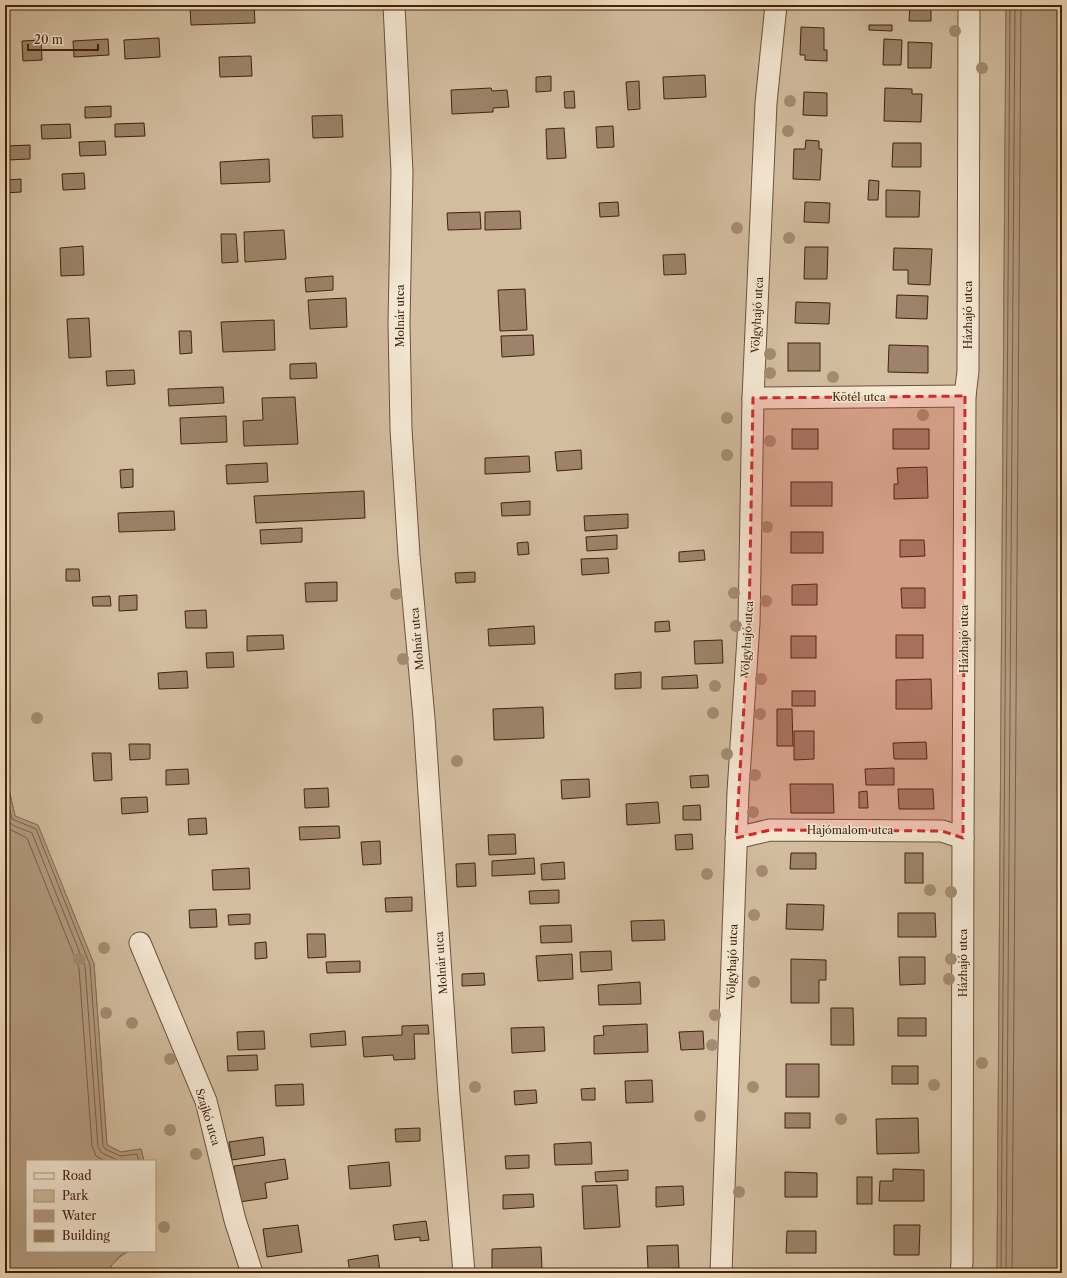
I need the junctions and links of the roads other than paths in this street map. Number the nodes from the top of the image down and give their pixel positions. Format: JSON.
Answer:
{"nodes":[{"id":1,"x":394,"y":5,"type":"edge"},
{"id":2,"x":776,"y":5,"type":"edge"},
{"id":3,"x":969,"y":5,"type":"edge"},
{"id":4,"x":966,"y":396,"type":"junction"},
{"id":5,"x":753,"y":398,"type":"junction"},
{"id":6,"x":736,"y":838,"type":"junction"},
{"id":7,"x":963,"y":838,"type":"junction"},
{"id":8,"x":140,"y":943,"type":"dead end"},
{"id":9,"x":252,"y":1273,"type":"edge"},
{"id":10,"x":464,"y":1273,"type":"edge"},
{"id":11,"x":721,"y":1273,"type":"edge"},
{"id":12,"x":961,"y":1273,"type":"edge"}],
"edges":[{"from":1,"to":10,"type":"street","name":"Molnár utca"},
{"from":2,"to":5,"type":"street","name":"Völgyhajó utca"},
{"from":3,"to":4,"type":"street","name":"Házhajó utca"},
{"from":4,"to":5,"type":"street","name":"Kötél utca"},
{"from":4,"to":7,"type":"street","name":"Házhajó utca"},
{"from":5,"to":6,"type":"street","name":"Völgyhajó utca"},
{"from":6,"to":7,"type":"street","name":"Hajómalom utca"},
{"from":6,"to":11,"type":"street","name":"Völgyhajó utca"},
{"from":7,"to":12,"type":"street","name":"Házhajó utca"},
{"from":8,"to":9,"type":"street","name":"Szajkó utca"}]}
